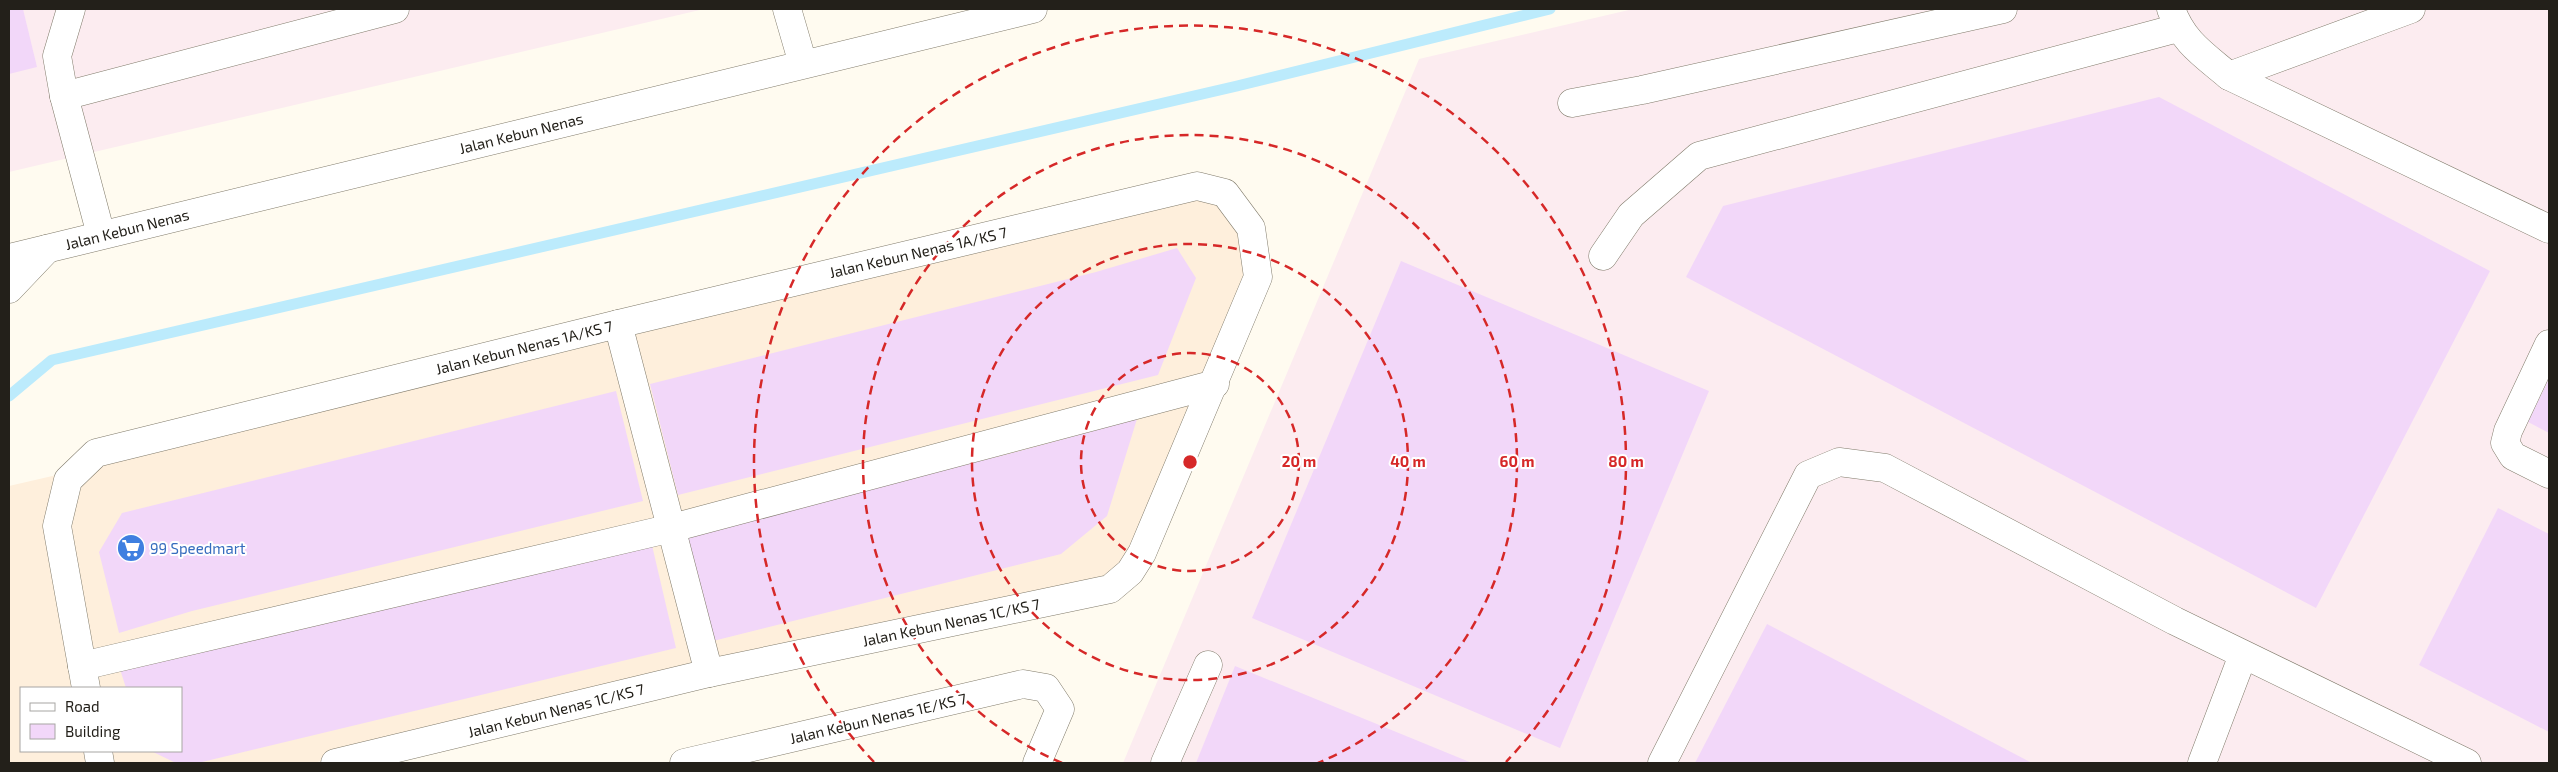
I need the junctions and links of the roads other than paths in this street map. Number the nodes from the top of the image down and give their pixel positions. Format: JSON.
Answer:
{"nodes":[{"id":1,"x":71,"y":9,"type":"edge"},
{"id":2,"x":395,"y":9,"type":"edge"},
{"id":3,"x":787,"y":9,"type":"edge"},
{"id":4,"x":1033,"y":9,"type":"edge"},
{"id":5,"x":2003,"y":9,"type":"edge"},
{"id":6,"x":2411,"y":9,"type":"edge"},
{"id":7,"x":2175,"y":18,"type":"edge"},
{"id":8,"x":804,"y":64,"type":"junction"},
{"id":9,"x":2230,"y":76,"type":"junction"},
{"id":10,"x":64,"y":96,"type":"junction"},
{"id":11,"x":1572,"y":104,"type":"dead end"},
{"id":12,"x":1197,"y":186,"type":"joint"},
{"id":13,"x":2549,"y":229,"type":"edge"},
{"id":14,"x":101,"y":235,"type":"junction"},
{"id":15,"x":47,"y":249,"type":"junction"},
{"id":16,"x":1603,"y":256,"type":"dead end"},
{"id":17,"x":9,"y":258,"type":"edge"},
{"id":18,"x":9,"y":289,"type":"edge"},
{"id":19,"x":618,"y":324,"type":"junction"},
{"id":20,"x":2549,"y":344,"type":"edge"},
{"id":21,"x":1215,"y":384,"type":"junction"},
{"id":22,"x":2549,"y":474,"type":"edge"},
{"id":23,"x":672,"y":528,"type":"junction"},
{"id":24,"x":2243,"y":655,"type":"junction"},
{"id":25,"x":1208,"y":665,"type":"dead end"},
{"id":26,"x":709,"y":673,"type":"junction"},
{"id":27,"x":84,"y":677,"type":"edge"},
{"id":28,"x":335,"y":763,"type":"edge"},
{"id":29,"x":684,"y":763,"type":"edge"},
{"id":30,"x":1037,"y":763,"type":"edge"},
{"id":31,"x":1165,"y":763,"type":"edge"},
{"id":32,"x":1662,"y":763,"type":"edge"},
{"id":33,"x":2202,"y":763,"type":"edge"},
{"id":34,"x":2467,"y":763,"type":"edge"}],
"edges":[{"from":1,"to":10,"type":"street"},
{"from":2,"to":10,"type":"street"},
{"from":3,"to":8,"type":"street"},
{"from":4,"to":8,"type":"street","name":"Jalan Kebun Nenas"},
{"from":5,"to":11,"type":"street"},
{"from":6,"to":9,"type":"street"},
{"from":7,"to":9,"type":"street"},
{"from":7,"to":16,"type":"street"},
{"from":8,"to":14,"type":"street","name":"Jalan Kebun Nenas"},
{"from":9,"to":13,"type":"street"},
{"from":10,"to":14,"type":"street"},
{"from":12,"to":19,"type":"street","name":"Jalan Kebun Nenas 1A/KS 7"},
{"from":12,"to":21,"type":"street","name":"Jalan Kebun Nenas 1C/KS 7"},
{"from":14,"to":15,"type":"street","name":"Jalan Kebun Nenas"},
{"from":15,"to":17,"type":"street","name":"Jalan Kebun Nenas"},
{"from":15,"to":18,"type":"street"},
{"from":19,"to":23,"type":"street"},
{"from":19,"to":27,"type":"street","name":"Jalan Kebun Nenas 1A/KS 7"},
{"from":20,"to":22,"type":"street"},
{"from":21,"to":23,"type":"street"},
{"from":21,"to":26,"type":"street","name":"Jalan Kebun Nenas 1C/KS 7"},
{"from":23,"to":26,"type":"street"},
{"from":23,"to":27,"type":"street"},
{"from":24,"to":32,"type":"street"},
{"from":24,"to":33,"type":"street"},
{"from":24,"to":34,"type":"street"},
{"from":25,"to":31,"type":"street"},
{"from":26,"to":28,"type":"street","name":"Jalan Kebun Nenas 1C/KS 7"},
{"from":29,"to":30,"type":"street","name":"Jalan Kebun Nenas 1E/KS 7"}]}
